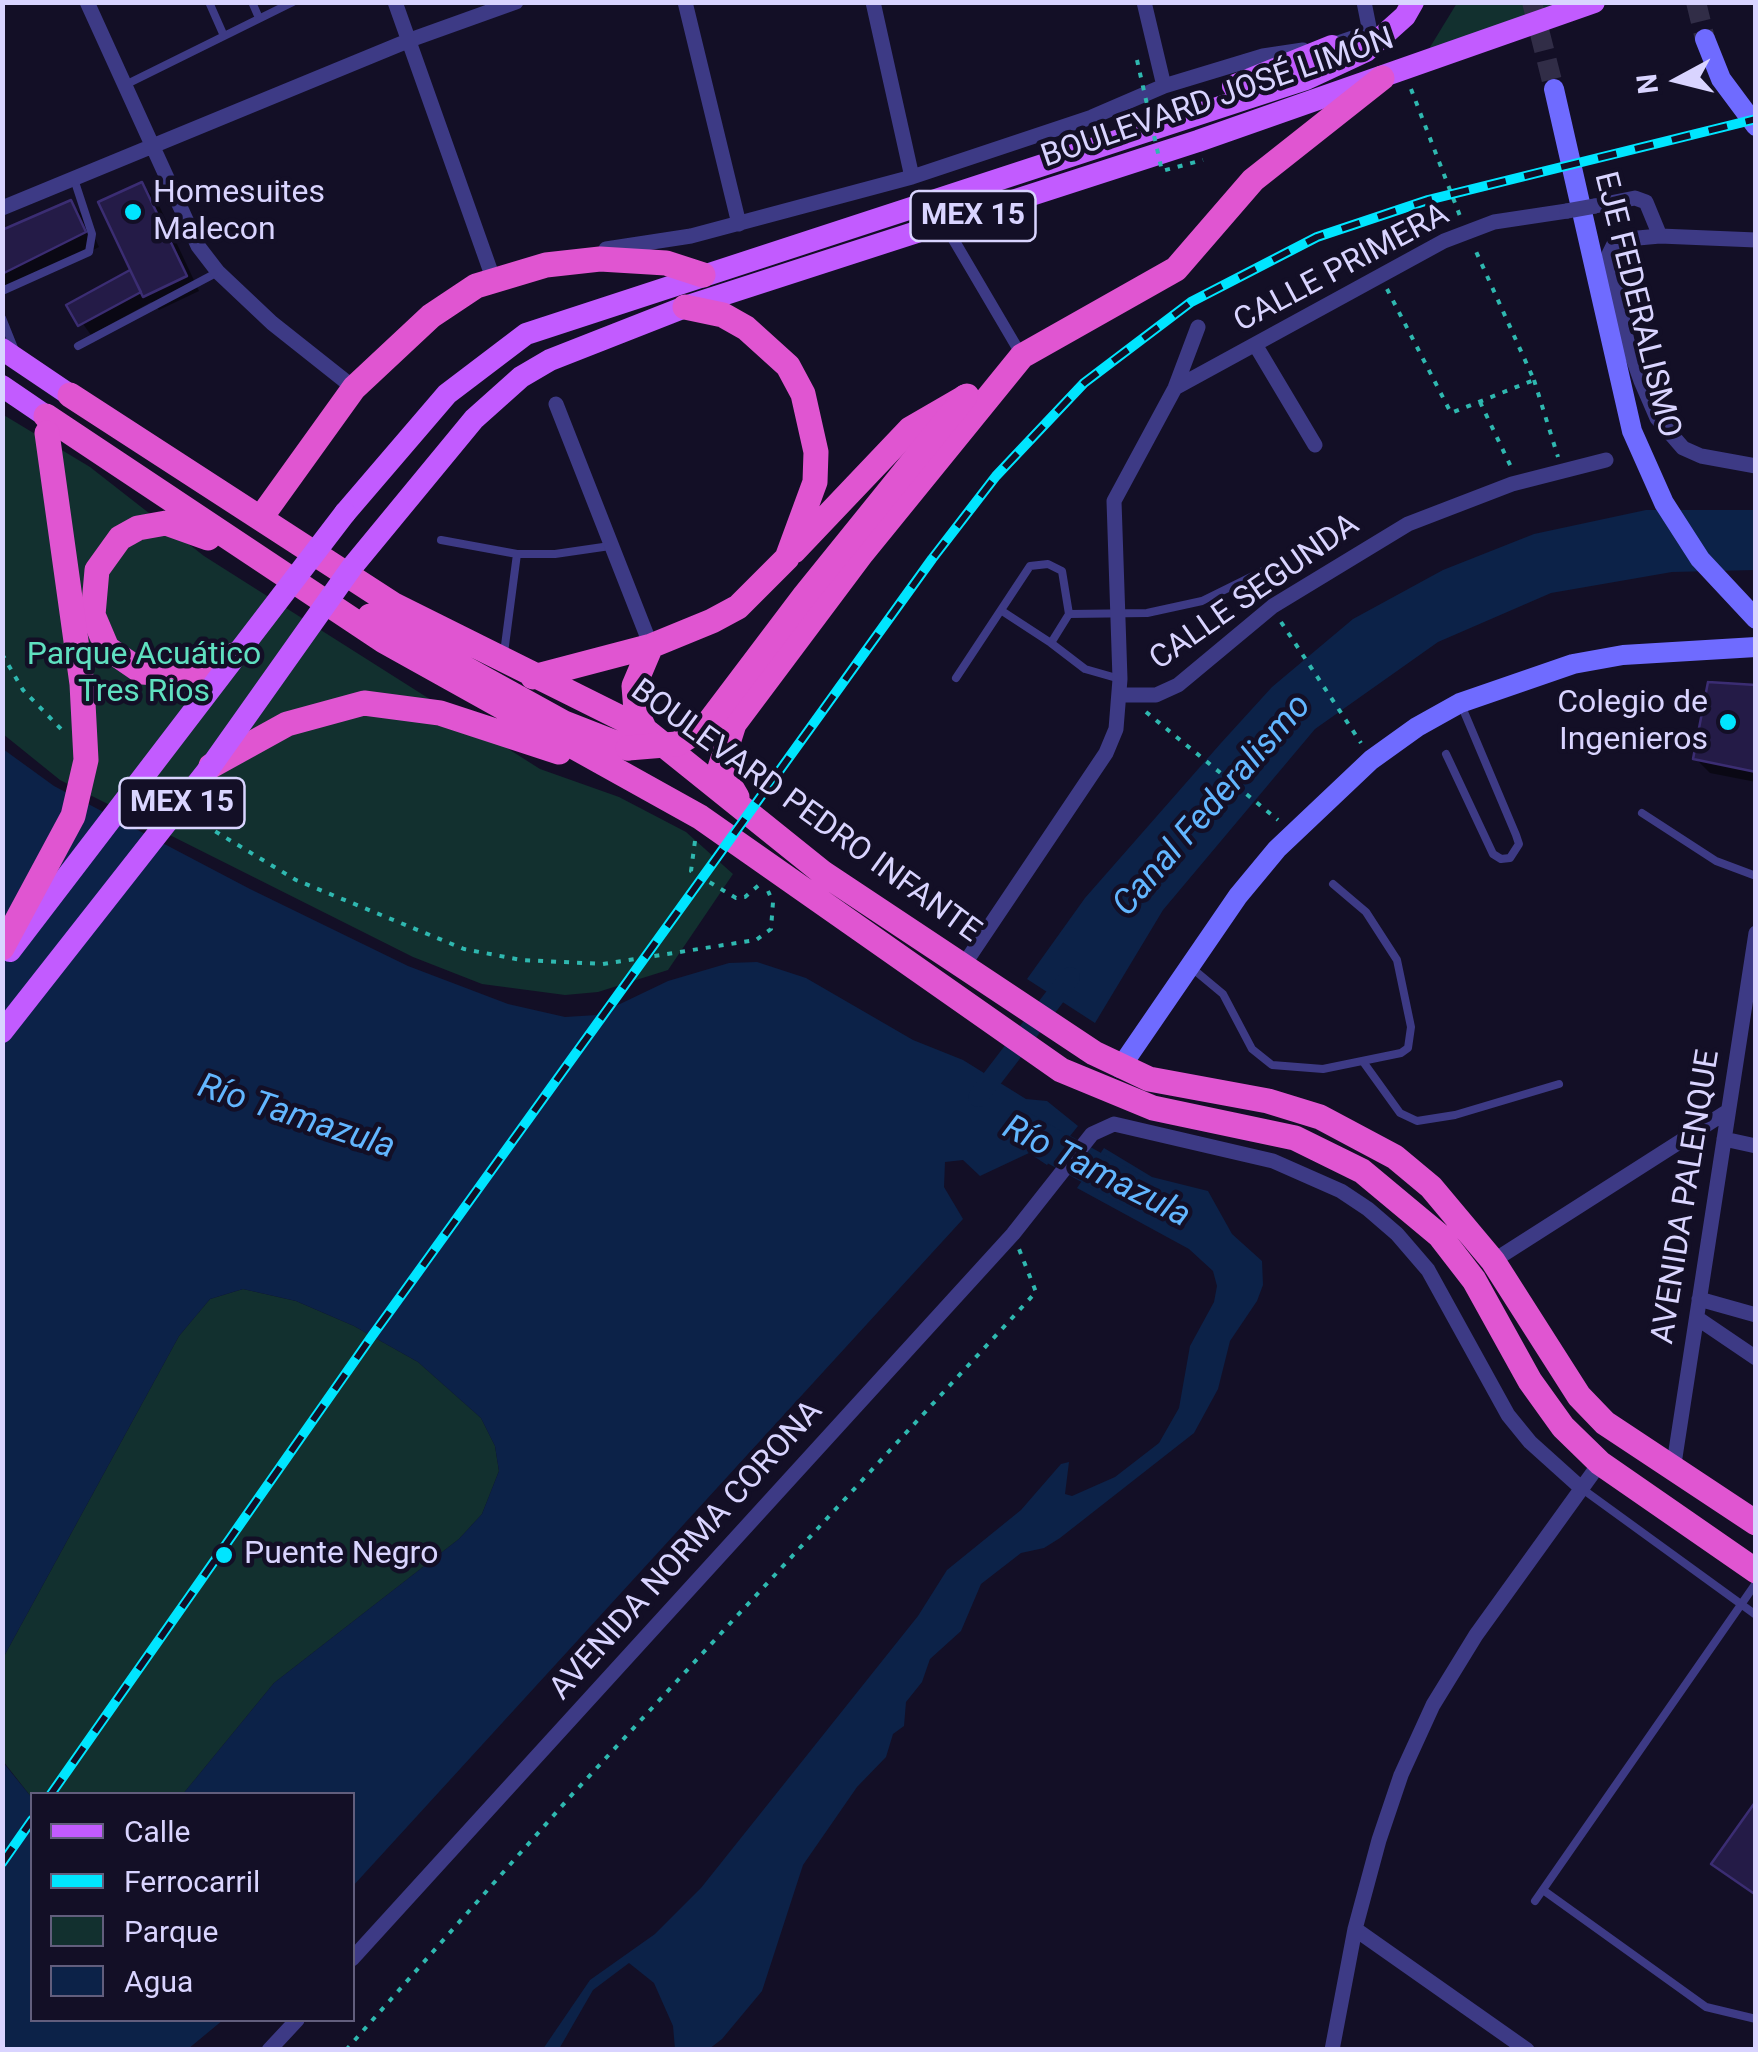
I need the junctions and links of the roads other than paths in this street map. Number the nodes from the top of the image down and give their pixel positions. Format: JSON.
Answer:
{"nodes":[{"id":1,"x":87,"y":2,"type":"edge"},
{"id":2,"x":208,"y":2,"type":"edge"},
{"id":3,"x":252,"y":2,"type":"edge"},
{"id":4,"x":292,"y":2,"type":"edge"},
{"id":5,"x":395,"y":2,"type":"edge"},
{"id":6,"x":516,"y":2,"type":"edge"},
{"id":7,"x":685,"y":2,"type":"edge"},
{"id":8,"x":873,"y":2,"type":"edge"},
{"id":9,"x":1144,"y":2,"type":"edge"},
{"id":10,"x":1364,"y":2,"type":"edge"},
{"id":11,"x":1413,"y":2,"type":"edge"},
{"id":12,"x":1594,"y":2,"type":"edge"},
{"id":13,"x":258,"y":18,"type":"junction"},
{"id":14,"x":224,"y":36,"type":"junction"},
{"id":15,"x":1705,"y":39,"type":"tunnel mouth"},
{"id":16,"x":410,"y":40,"type":"junction"},
{"id":17,"x":1332,"y":46,"type":"junction"},
{"id":18,"x":1393,"y":74,"type":"junction"},
{"id":19,"x":123,"y":86,"type":"junction"},
{"id":20,"x":1164,"y":86,"type":"junction"},
{"id":21,"x":1554,"y":89,"type":"tunnel mouth"},
{"id":22,"x":1756,"y":126,"type":"edge"},
{"id":23,"x":150,"y":147,"type":"junction"},
{"id":24,"x":1088,"y":149,"type":"junction"},
{"id":25,"x":912,"y":178,"type":"junction"},
{"id":26,"x":74,"y":179,"type":"junction"},
{"id":27,"x":2,"y":208,"type":"edge"},
{"id":28,"x":739,"y":224,"type":"junction"},
{"id":29,"x":945,"y":225,"type":"junction"},
{"id":30,"x":1660,"y":236,"type":"junction"},
{"id":31,"x":1756,"y":240,"type":"edge"},
{"id":32,"x":218,"y":272,"type":"junction"},
{"id":33,"x":703,"y":274,"type":"junction"},
{"id":34,"x":497,"y":277,"type":"junction"},
{"id":35,"x":2,"y":291,"type":"edge"},
{"id":36,"x":685,"y":308,"type":"junction"},
{"id":37,"x":2,"y":318,"type":"edge"},
{"id":38,"x":1198,"y":327,"type":"dead end"},
{"id":39,"x":78,"y":346,"type":"dead end"},
{"id":40,"x":1256,"y":346,"type":"junction"},
{"id":41,"x":12,"y":355,"type":"edge"},
{"id":42,"x":1022,"y":356,"type":"junction"},
{"id":43,"x":2,"y":386,"type":"edge"},
{"id":44,"x":354,"y":388,"type":"junction"},
{"id":45,"x":1175,"y":388,"type":"junction"},
{"id":46,"x":972,"y":391,"type":"junction"},
{"id":47,"x":70,"y":395,"type":"joint"},
{"id":48,"x":556,"y":404,"type":"dead end"},
{"id":49,"x":46,"y":424,"type":"junction"},
{"id":50,"x":1315,"y":445,"type":"dead end"},
{"id":51,"x":816,"y":452,"type":"junction"},
{"id":52,"x":1606,"y":460,"type":"dead end"},
{"id":53,"x":1756,"y":466,"type":"edge"},
{"id":54,"x":864,"y":474,"type":"junction"},
{"id":55,"x":262,"y":516,"type":"junction"},
{"id":56,"x":441,"y":540,"type":"dead end"},
{"id":57,"x":610,"y":546,"type":"junction"},
{"id":58,"x":517,"y":554,"type":"junction"},
{"id":59,"x":786,"y":558,"type":"junction"},
{"id":60,"x":1279,"y":563,"type":"dead end"},
{"id":61,"x":305,"y":592,"type":"junction"},
{"id":62,"x":340,"y":609,"type":"junction"},
{"id":63,"x":1002,"y":611,"type":"junction"},
{"id":64,"x":1068,"y":614,"type":"junction"},
{"id":65,"x":1118,"y":614,"type":"junction"},
{"id":66,"x":1756,"y":619,"type":"edge"},
{"id":67,"x":1052,"y":644,"type":"junction"},
{"id":68,"x":651,"y":646,"type":"junction"},
{"id":69,"x":1752,"y":652,"type":"edge"},
{"id":70,"x":234,"y":655,"type":"junction"},
{"id":71,"x":504,"y":662,"type":"junction"},
{"id":72,"x":533,"y":678,"type":"junction"},
{"id":73,"x":956,"y":678,"type":"dead end"},
{"id":74,"x":1120,"y":687,"type":"junction"},
{"id":75,"x":1460,"y":703,"type":"junction"},
{"id":76,"x":637,"y":739,"type":"junction"},
{"id":77,"x":1446,"y":754,"type":"dead end"},
{"id":78,"x":210,"y":766,"type":"junction"},
{"id":79,"x":607,"y":766,"type":"junction"},
{"id":80,"x":1642,"y":813,"type":"dead end"},
{"id":81,"x":823,"y":873,"type":"junction"},
{"id":82,"x":1756,"y":876,"type":"edge"},
{"id":83,"x":1333,"y":884,"type":"dead end"},
{"id":84,"x":1756,"y":932,"type":"edge"},
{"id":85,"x":2,"y":948,"type":"edge"},
{"id":86,"x":2,"y":960,"type":"edge"},
{"id":87,"x":963,"y":966,"type":"junction"},
{"id":88,"x":1189,"y":968,"type":"junction"},
{"id":89,"x":2,"y":1032,"type":"edge"},
{"id":90,"x":1747,"y":1042,"type":"edge"},
{"id":91,"x":1364,"y":1063,"type":"junction"},
{"id":92,"x":1120,"y":1068,"type":"junction"},
{"id":93,"x":1559,"y":1084,"type":"dead end"},
{"id":94,"x":1728,"y":1111,"type":"junction"},
{"id":95,"x":1724,"y":1139,"type":"junction"},
{"id":96,"x":1756,"y":1146,"type":"edge"},
{"id":97,"x":1493,"y":1261,"type":"junction"},
{"id":98,"x":1699,"y":1299,"type":"junction"},
{"id":99,"x":1756,"y":1314,"type":"edge"},
{"id":100,"x":1696,"y":1318,"type":"junction"},
{"id":101,"x":1756,"y":1358,"type":"edge"},
{"id":102,"x":1600,"y":1463,"type":"junction"},
{"id":103,"x":1673,"y":1470,"type":"junction"},
{"id":104,"x":1580,"y":1487,"type":"junction"},
{"id":105,"x":1756,"y":1523,"type":"edge"},
{"id":106,"x":1756,"y":1571,"type":"edge"},
{"id":107,"x":1756,"y":1583,"type":"edge"},
{"id":108,"x":1742,"y":1603,"type":"junction"},
{"id":109,"x":1756,"y":1614,"type":"edge"},
{"id":110,"x":1543,"y":1890,"type":"junction"},
{"id":111,"x":1535,"y":1901,"type":"dead end"},
{"id":112,"x":1355,"y":1928,"type":"junction"},
{"id":113,"x":355,"y":1955,"type":"edge"},
{"id":114,"x":1756,"y":2020,"type":"edge"},
{"id":115,"x":295,"y":2022,"type":"edge"},
{"id":116,"x":270,"y":2050,"type":"edge"},
{"id":117,"x":1332,"y":2050,"type":"edge"},
{"id":118,"x":1527,"y":2050,"type":"edge"}],
"edges":[{"from":1,"to":19,"type":"street"},
{"from":2,"to":14,"type":"lane"},
{"from":3,"to":13,"type":"lane"},
{"from":4,"to":13,"type":"lane"},
{"from":5,"to":16,"type":"street"},
{"from":6,"to":16,"type":"street"},
{"from":7,"to":28,"type":"street"},
{"from":8,"to":25,"type":"street"},
{"from":9,"to":20,"type":"street"},
{"from":10,"to":17,"type":"street","name":"BOULEVARD JOSÉ LIMÓN"},
{"from":11,"to":24,"type":"main road","name":"BOULEVARD JOSÉ LIMÓN","number":"MEX 15"},
{"from":12,"to":18,"type":"main road","name":"BOULEVARD JOSÉ LIMÓN","number":"MEX 15"},
{"from":13,"to":14,"type":"lane"},
{"from":14,"to":19,"type":"lane"},
{"from":15,"to":22,"type":"main road"},
{"from":16,"to":23,"type":"street"},
{"from":16,"to":34,"type":"street"},
{"from":17,"to":20,"type":"street","name":"BOULEVARD JOSÉ LIMÓN"},
{"from":17,"to":24,"type":"main road"},
{"from":18,"to":29,"type":"main road","name":"BOULEVARD JOSÉ LIMÓN","number":"MEX 15"},
{"from":18,"to":42,"type":"highway"},
{"from":19,"to":23,"type":"street"},
{"from":20,"to":25,"type":"street","name":"BOULEVARD JOSÉ LIMÓN"},
{"from":21,"to":66,"type":"main road","name":"EJE FEDERALISMO"},
{"from":23,"to":26,"type":"street"},
{"from":23,"to":32,"type":"street"},
{"from":24,"to":33,"type":"main road","name":"BOULEVARD JOSÉ LIMÓN","number":"MEX 15"},
{"from":25,"to":28,"type":"street","name":"BOULEVARD JOSÉ LIMÓN"},
{"from":26,"to":27,"type":"street"},
{"from":26,"to":35,"type":"lane"},
{"from":28,"to":34,"type":"street","name":"BOULEVARD JOSÉ LIMÓN"},
{"from":29,"to":36,"type":"main road","name":"BOULEVARD JOSÉ LIMÓN","number":"MEX 15"},
{"from":29,"to":42,"type":"street"},
{"from":30,"to":31,"type":"street"},
{"from":30,"to":40,"type":"street","name":"CALLE PRIMERA","bridge":true},
{"from":30,"to":53,"type":"street"},
{"from":32,"to":39,"type":"lane"},
{"from":32,"to":44,"type":"street"},
{"from":33,"to":34,"type":"highway"},
{"from":33,"to":70,"type":"main road","name":"BOULEVARD JOSÉ LIMÓN","number":"MEX 15","bridge":true},
{"from":34,"to":44,"type":"highway"},
{"from":36,"to":51,"type":"highway"},
{"from":36,"to":78,"type":"main road","name":"BOULEVARD JOSÉ LIMÓN","number":"MEX 15","bridge":true},
{"from":37,"to":41,"type":"lane"},
{"from":38,"to":45,"type":"street"},
{"from":40,"to":45,"type":"street","name":"CALLE PRIMERA"},
{"from":40,"to":50,"type":"street"},
{"from":41,"to":47,"type":"main road"},
{"from":42,"to":46,"type":"highway"},
{"from":42,"to":81,"type":"highway"},
{"from":43,"to":49,"type":"main road"},
{"from":44,"to":55,"type":"highway"},
{"from":45,"to":65,"type":"street"},
{"from":46,"to":54,"type":"highway"},
{"from":46,"to":76,"type":"highway","bridge":true},
{"from":47,"to":55,"type":"highway","name":"BOULEVARD PEDRO INFANTE"},
{"from":48,"to":57,"type":"street"},
{"from":49,"to":61,"type":"highway","name":"BOULEVARD PEDRO INFANTE"},
{"from":49,"to":85,"type":"highway","bridge":true},
{"from":51,"to":54,"type":"highway"},
{"from":51,"to":59,"type":"highway"},
{"from":52,"to":74,"type":"street","name":"CALLE SEGUNDA"},
{"from":54,"to":59,"type":"highway"},
{"from":55,"to":71,"type":"highway","name":"BOULEVARD PEDRO INFANTE"},
{"from":56,"to":58,"type":"lane"},
{"from":57,"to":58,"type":"lane"},
{"from":57,"to":68,"type":"street"},
{"from":58,"to":71,"type":"lane"},
{"from":59,"to":68,"type":"highway"},
{"from":60,"to":65,"type":"lane"},
{"from":61,"to":62,"type":"highway","name":"BOULEVARD PEDRO INFANTE"},
{"from":61,"to":70,"type":"highway"},
{"from":62,"to":76,"type":"highway"},
{"from":62,"to":79,"type":"highway","name":"BOULEVARD PEDRO INFANTE"},
{"from":63,"to":64,"type":"lane"},
{"from":63,"to":67,"type":"lane"},
{"from":63,"to":73,"type":"lane"},
{"from":64,"to":65,"type":"lane"},
{"from":64,"to":67,"type":"lane"},
{"from":65,"to":74,"type":"street"},
{"from":67,"to":74,"type":"lane"},
{"from":68,"to":72,"type":"highway"},
{"from":68,"to":76,"type":"highway"},
{"from":69,"to":75,"type":"main road"},
{"from":70,"to":86,"type":"main road","number":"MEX 15","bridge":true},
{"from":71,"to":72,"type":"highway","name":"BOULEVARD PEDRO INFANTE"},
{"from":72,"to":76,"type":"highway","name":"BOULEVARD PEDRO INFANTE"},
{"from":74,"to":87,"type":"street","name":"CALLE SEGUNDA"},
{"from":75,"to":77,"type":"lane"},
{"from":75,"to":88,"type":"main road"},
{"from":76,"to":81,"type":"highway","name":"BOULEVARD PEDRO INFANTE"},
{"from":78,"to":79,"type":"highway"},
{"from":78,"to":89,"type":"main road","number":"MEX 15","bridge":true},
{"from":79,"to":102,"type":"highway","name":"BOULEVARD PEDRO INFANTE"},
{"from":80,"to":82,"type":"lane"},
{"from":81,"to":87,"type":"highway","name":"BOULEVARD PEDRO INFANTE"},
{"from":83,"to":91,"type":"lane"},
{"from":84,"to":90,"type":"street","name":"AVENIDA PALENQUE"},
{"from":87,"to":92,"type":"highway","name":"BOULEVARD PEDRO INFANTE"},
{"from":88,"to":91,"type":"lane"},
{"from":88,"to":92,"type":"main road"},
{"from":90,"to":94,"type":"street","name":"AVENIDA PALENQUE"},
{"from":91,"to":93,"type":"lane"},
{"from":92,"to":97,"type":"highway","name":"BOULEVARD PEDRO INFANTE"},
{"from":94,"to":95,"type":"street","name":"AVENIDA PALENQUE"},
{"from":94,"to":97,"type":"street"},
{"from":95,"to":96,"type":"street"},
{"from":95,"to":98,"type":"street","name":"AVENIDA PALENQUE"},
{"from":97,"to":103,"type":"highway","name":"BOULEVARD PEDRO INFANTE"},
{"from":98,"to":99,"type":"street"},
{"from":98,"to":100,"type":"street","name":"AVENIDA PALENQUE"},
{"from":100,"to":101,"type":"street"},
{"from":100,"to":103,"type":"street","name":"AVENIDA PALENQUE"},
{"from":102,"to":104,"type":"street"},
{"from":102,"to":106,"type":"highway","name":"BOULEVARD PEDRO INFANTE"},
{"from":103,"to":105,"type":"highway","name":"BOULEVARD PEDRO INFANTE"},
{"from":104,"to":108,"type":"lane"},
{"from":104,"to":112,"type":"street"},
{"from":104,"to":113,"type":"street","name":"AVENIDA NORMA CORONA"},
{"from":107,"to":108,"type":"lane"},
{"from":108,"to":109,"type":"lane"},
{"from":108,"to":110,"type":"lane"},
{"from":110,"to":111,"type":"lane"},
{"from":110,"to":114,"type":"lane"},
{"from":112,"to":117,"type":"street"},
{"from":112,"to":118,"type":"street"},
{"from":115,"to":116,"type":"street"}]}
